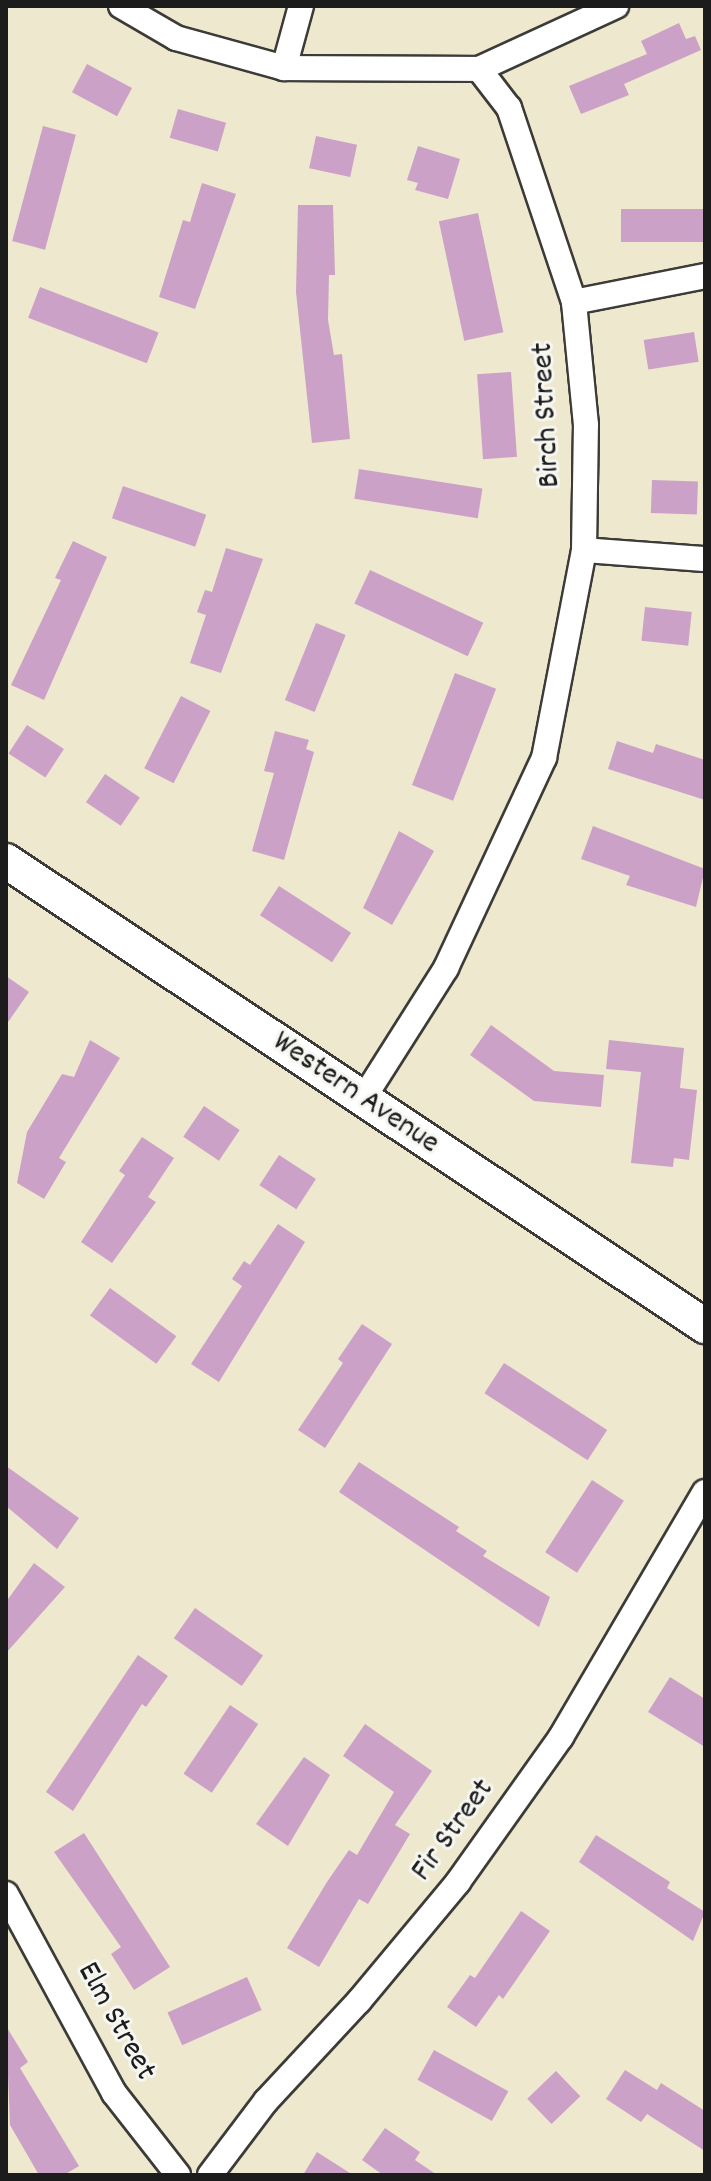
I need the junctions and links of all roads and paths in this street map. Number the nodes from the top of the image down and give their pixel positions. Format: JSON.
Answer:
{"nodes":[{"id":1,"x":121,"y":6,"type":"edge"},
{"id":2,"x":301,"y":6,"type":"edge"},
{"id":3,"x":616,"y":6,"type":"edge"},
{"id":4,"x":284,"y":68,"type":"junction"},
{"id":5,"x":479,"y":69,"type":"junction"},
{"id":6,"x":705,"y":276,"type":"edge"},
{"id":7,"x":574,"y":302,"type":"junction"},
{"id":8,"x":584,"y":550,"type":"junction"},
{"id":9,"x":705,"y":559,"type":"edge"},
{"id":10,"x":6,"y":861,"type":"edge"},
{"id":11,"x":363,"y":1099,"type":"junction"},
{"id":12,"x":705,"y":1326,"type":"edge"},
{"id":13,"x":705,"y":1492,"type":"edge"},
{"id":14,"x":6,"y":1894,"type":"edge"},
{"id":15,"x":178,"y":2175,"type":"edge"},
{"id":16,"x":210,"y":2175,"type":"edge"}],
"edges":[{"from":1,"to":4,"type":"street"},
{"from":2,"to":4,"type":"street"},
{"from":3,"to":5,"type":"street"},
{"from":4,"to":5,"type":"street"},
{"from":5,"to":7,"type":"street","name":"Birch Street"},
{"from":6,"to":7,"type":"street"},
{"from":7,"to":8,"type":"street","name":"Birch Street"},
{"from":8,"to":9,"type":"street"},
{"from":8,"to":11,"type":"street","name":"Birch Street"},
{"from":10,"to":11,"type":"main road","name":"Western Avenue"},
{"from":11,"to":12,"type":"main road","name":"Western Avenue"},
{"from":13,"to":16,"type":"street","name":"Fir Street"},
{"from":14,"to":15,"type":"street","name":"Elm Street"}]}
